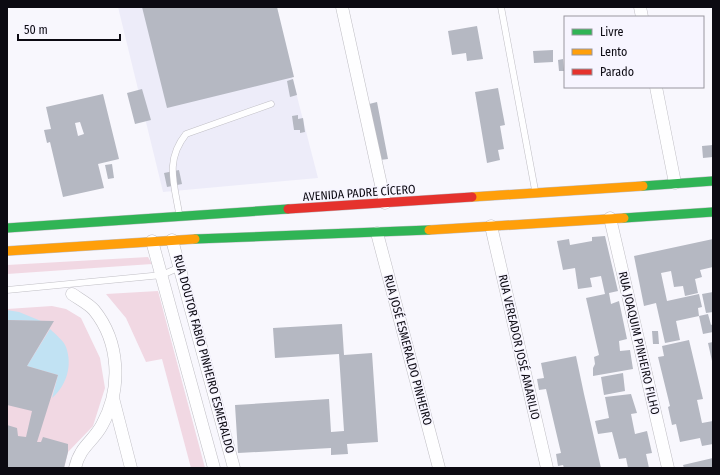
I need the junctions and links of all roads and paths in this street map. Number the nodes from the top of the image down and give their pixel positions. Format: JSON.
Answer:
{"nodes":[{"id":1,"x":342,"y":7,"type":"edge"},
{"id":2,"x":502,"y":7,"type":"edge"},
{"id":3,"x":656,"y":88,"type":"edge"},
{"id":4,"x":271,"y":104,"type":"dead end"},
{"id":5,"x":713,"y":181,"type":"edge"},
{"id":6,"x":675,"y":184,"type":"junction"},
{"id":7,"x":536,"y":193,"type":"junction"},
{"id":8,"x":385,"y":203,"type":"junction"},
{"id":9,"x":713,"y":212,"type":"edge"},
{"id":10,"x":180,"y":217,"type":"junction"},
{"id":11,"x":610,"y":218,"type":"junction"},
{"id":12,"x":491,"y":226,"type":"junction"},
{"id":13,"x":7,"y":228,"type":"edge"},
{"id":14,"x":377,"y":233,"type":"junction"},
{"id":15,"x":172,"y":240,"type":"junction"},
{"id":16,"x":152,"y":241,"type":"junction"},
{"id":17,"x":7,"y":251,"type":"edge"},
{"id":18,"x":180,"y":267,"type":"junction"},
{"id":19,"x":162,"y":275,"type":"junction"},
{"id":20,"x":7,"y":290,"type":"edge"},
{"id":21,"x":72,"y":294,"type":"dead end"},
{"id":22,"x":210,"y":377,"type":"junction"},
{"id":23,"x":191,"y":383,"type":"junction"},
{"id":24,"x":113,"y":398,"type":"junction"},
{"id":25,"x":75,"y":468,"type":"edge"},
{"id":26,"x":131,"y":468,"type":"edge"},
{"id":27,"x":214,"y":468,"type":"edge"},
{"id":28,"x":234,"y":468,"type":"edge"},
{"id":29,"x":439,"y":468,"type":"edge"},
{"id":30,"x":547,"y":468,"type":"edge"},
{"id":31,"x":668,"y":468,"type":"edge"}],
"edges":[{"from":1,"to":8,"type":"street"},
{"from":2,"to":7,"type":"lane"},
{"from":3,"to":6,"type":"street"},
{"from":4,"to":10,"type":"lane"},
{"from":5,"to":6,"type":"highway","name":"AVENIDA PADRE CÍCERO"},
{"from":6,"to":7,"type":"highway","name":"AVENIDA PADRE CÍCERO"},
{"from":7,"to":8,"type":"highway","name":"AVENIDA PADRE CÍCERO"},
{"from":8,"to":10,"type":"highway","name":"AVENIDA PADRE CÍCERO"},
{"from":9,"to":11,"type":"highway"},
{"from":10,"to":13,"type":"highway","name":"AVENIDA PADRE CÍCERO"},
{"from":11,"to":12,"type":"highway"},
{"from":11,"to":31,"type":"street","name":"RUA JOAQUIM PINHEIRO FILHO"},
{"from":12,"to":14,"type":"highway"},
{"from":12,"to":30,"type":"street","name":"RUA VEREADOR JOSÉ AMARILIO"},
{"from":14,"to":15,"type":"highway"},
{"from":14,"to":29,"type":"street","name":"RUA JOSÉ ESMERALDO PINHEIRO"},
{"from":15,"to":16,"type":"highway"},
{"from":15,"to":18,"type":"street","name":"RUA DOUTOR FABIO PINHEIRO ESMERALDO"},
{"from":16,"to":17,"type":"highway"},
{"from":16,"to":19,"type":"street","name":"RUA DOUTOR FABIO PINHEIRO ESMERALDO"},
{"from":18,"to":19,"type":"lane"},
{"from":18,"to":22,"type":"street","name":"RUA DOUTOR FABIO PINHEIRO ESMERALDO"},
{"from":19,"to":20,"type":"lane"},
{"from":19,"to":23,"type":"street","name":"RUA DOUTOR FABIO PINHEIRO ESMERALDO"},
{"from":21,"to":24,"type":"street"},
{"from":22,"to":23,"type":"street"},
{"from":22,"to":28,"type":"street","name":"RUA DOUTOR FABIO PINHEIRO ESMERALDO"},
{"from":23,"to":27,"type":"street","name":"RUA DOUTOR FABIO PINHEIRO ESMERALDO"},
{"from":24,"to":25,"type":"street"},
{"from":24,"to":26,"type":"street"}]}
